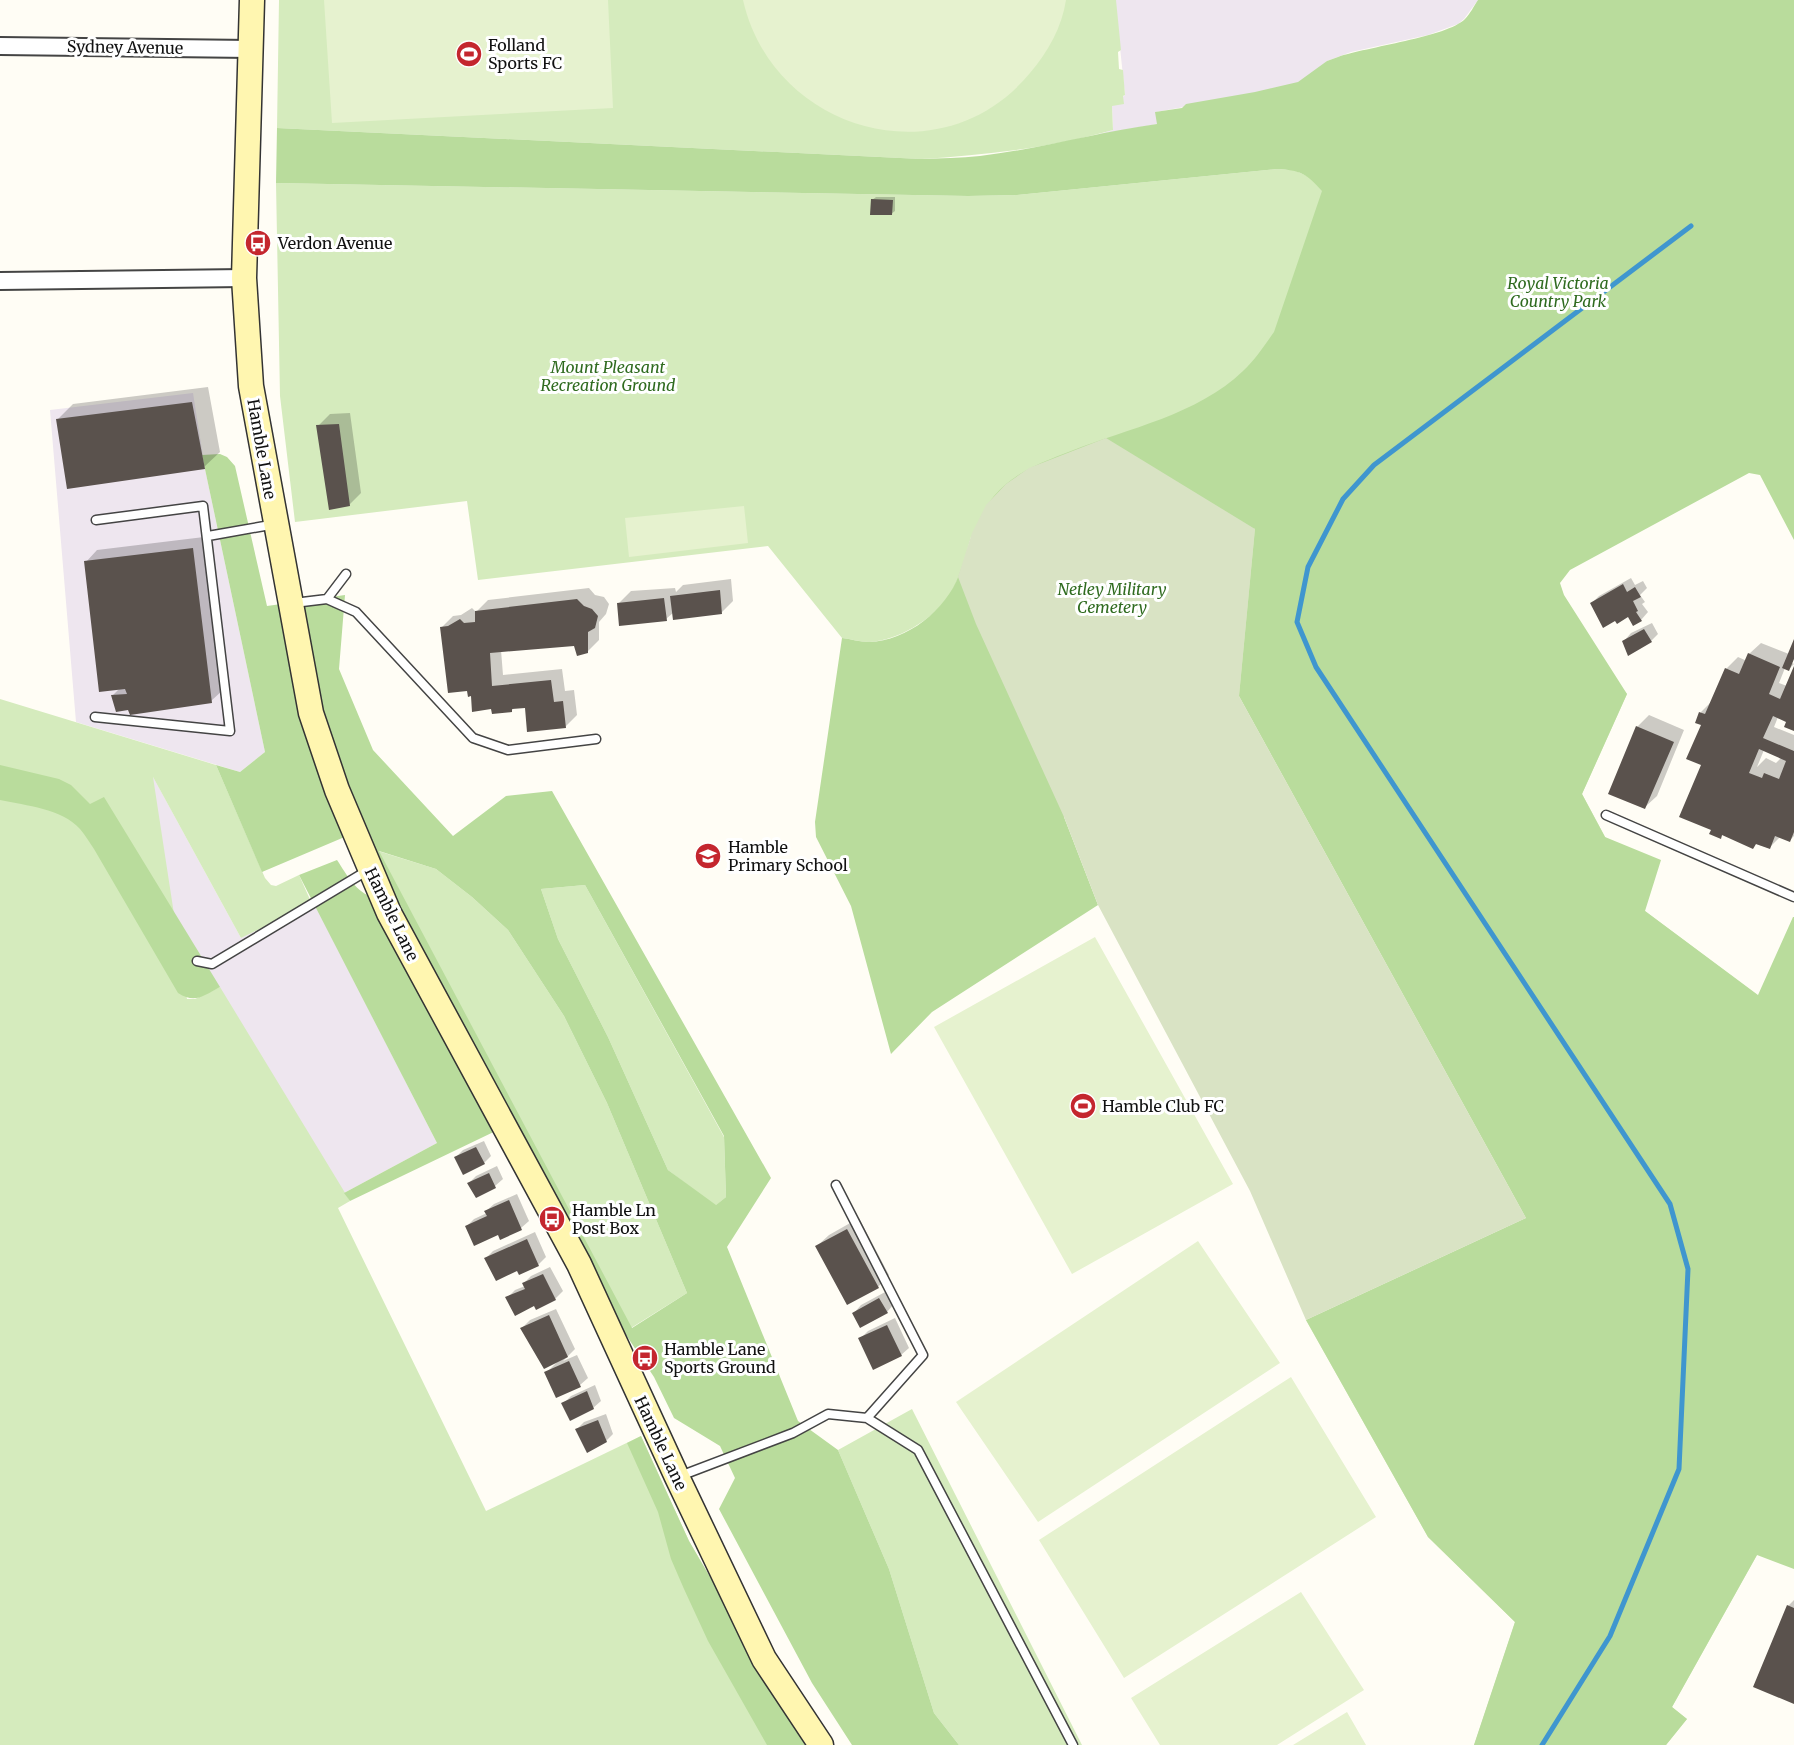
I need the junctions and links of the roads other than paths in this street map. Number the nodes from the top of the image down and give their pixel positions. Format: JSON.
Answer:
{"nodes":[{"id":1,"x":252,"y":0,"type":"edge"},
{"id":2,"x":0,"y":46,"type":"edge"},
{"id":3,"x":251,"y":49,"type":"junction"},
{"id":4,"x":244,"y":278,"type":"junction"},
{"id":5,"x":0,"y":280,"type":"edge"},
{"id":6,"x":96,"y":520,"type":"dead end"},
{"id":7,"x":276,"y":524,"type":"junction"},
{"id":8,"x":208,"y":536,"type":"junction"},
{"id":9,"x":346,"y":574,"type":"dead end"},
{"id":10,"x":327,"y":599,"type":"junction"},
{"id":11,"x":291,"y":604,"type":"junction"},
{"id":12,"x":95,"y":717,"type":"dead end"},
{"id":13,"x":596,"y":739,"type":"dead end"},
{"id":14,"x":1605,"y":815,"type":"dead end"},
{"id":15,"x":370,"y":869,"type":"junction"},
{"id":16,"x":1794,"y":897,"type":"edge"},
{"id":17,"x":197,"y":961,"type":"dead end"},
{"id":18,"x":836,"y":1185,"type":"dead end"},
{"id":19,"x":867,"y":1418,"type":"junction"},
{"id":20,"x":677,"y":1477,"type":"junction"},
{"id":21,"x":821,"y":1745,"type":"edge"},
{"id":22,"x":1073,"y":1745,"type":"edge"}],
"edges":[{"from":1,"to":3,"type":"main road","name":"Hamble Lane"},
{"from":2,"to":3,"type":"street","name":"Sydney Avenue"},
{"from":3,"to":4,"type":"main road","name":"Hamble Lane"},
{"from":4,"to":5,"type":"street"},
{"from":4,"to":7,"type":"main road","name":"Hamble Lane"},
{"from":6,"to":8,"type":"lane"},
{"from":7,"to":8,"type":"lane"},
{"from":7,"to":11,"type":"main road","name":"Hamble Lane"},
{"from":8,"to":12,"type":"lane"},
{"from":9,"to":10,"type":"lane"},
{"from":10,"to":11,"type":"lane"},
{"from":10,"to":13,"type":"lane"},
{"from":11,"to":15,"type":"main road","name":"Hamble Lane"},
{"from":14,"to":16,"type":"lane"},
{"from":15,"to":17,"type":"lane"},
{"from":15,"to":20,"type":"main road","name":"Hamble Lane"},
{"from":18,"to":19,"type":"lane"},
{"from":19,"to":20,"type":"lane"},
{"from":19,"to":22,"type":"lane"},
{"from":20,"to":21,"type":"main road","name":"Hamble Lane"}]}
